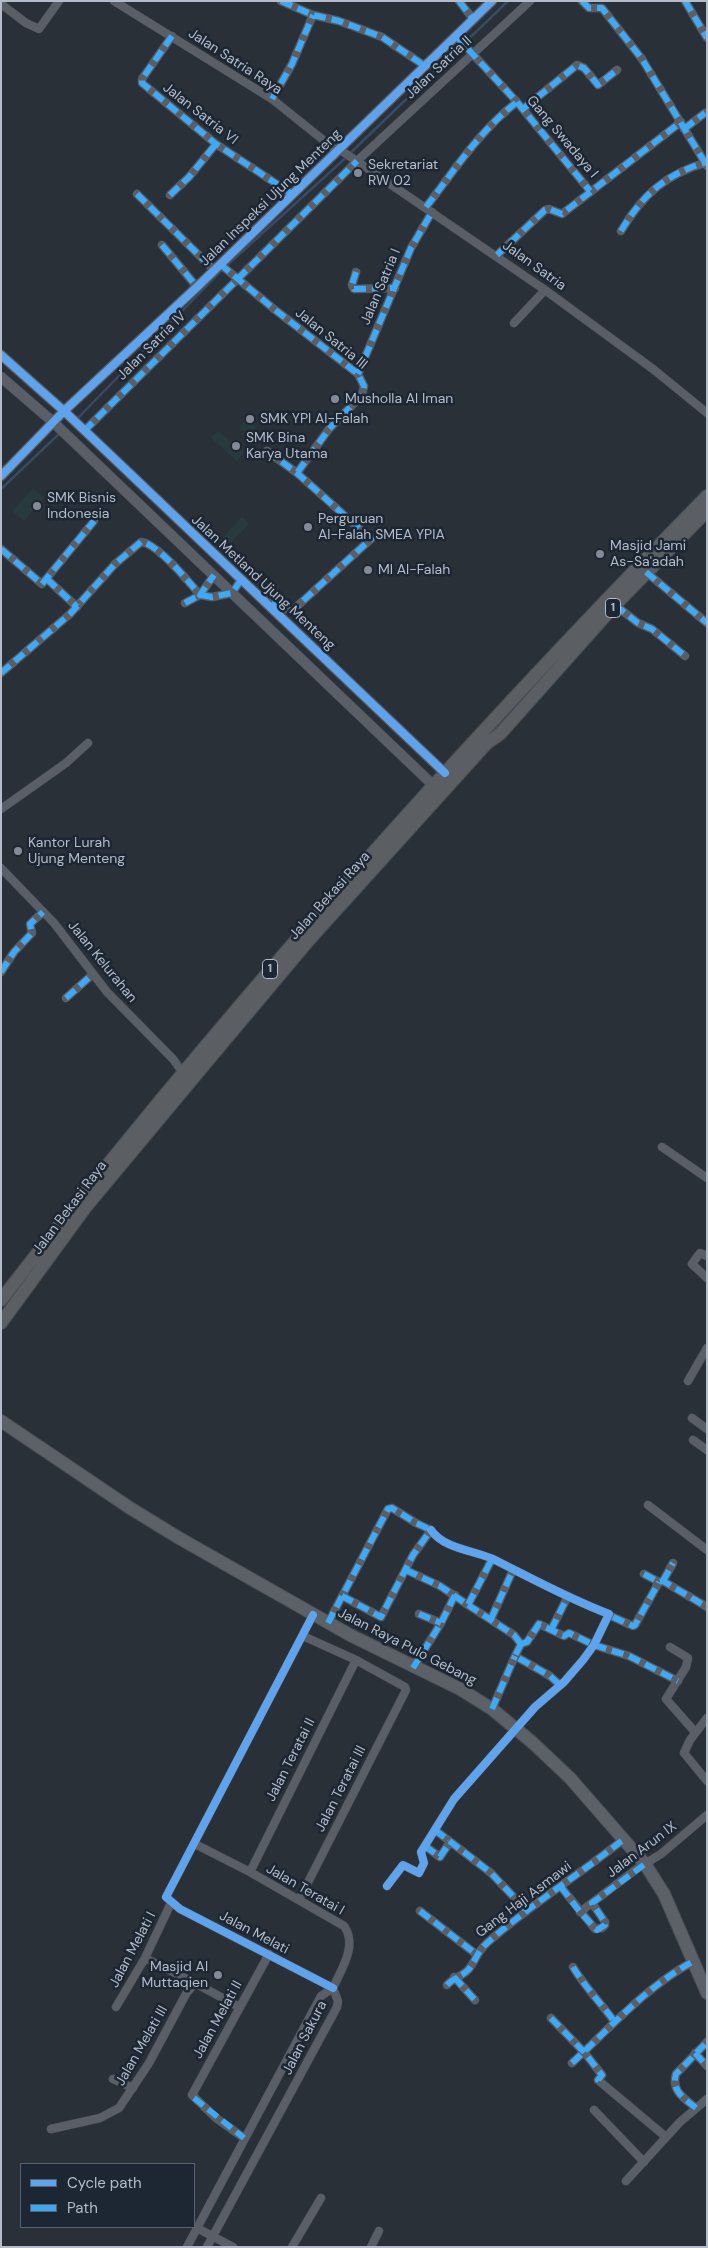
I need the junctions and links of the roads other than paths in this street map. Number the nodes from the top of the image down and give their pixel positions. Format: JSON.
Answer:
{"nodes":[{"id":1,"x":59,"y":1,"type":"edge"},
{"id":2,"x":114,"y":1,"type":"edge"},
{"id":3,"x":282,"y":1,"type":"edge"},
{"id":4,"x":459,"y":1,"type":"edge"},
{"id":5,"x":492,"y":1,"type":"edge"},
{"id":6,"x":530,"y":1,"type":"edge"},
{"id":7,"x":582,"y":1,"type":"edge"},
{"id":8,"x":685,"y":1,"type":"edge"},
{"id":9,"x":1,"y":4,"type":"edge"},
{"id":10,"x":313,"y":15,"type":"junction"},
{"id":11,"x":474,"y":19,"type":"junction"},
{"id":12,"x":172,"y":36,"type":"junction"},
{"id":13,"x":458,"y":38,"type":"junction"},
{"id":14,"x":707,"y":38,"type":"edge"},
{"id":15,"x":470,"y":52,"type":"junction"},
{"id":16,"x":425,"y":66,"type":"junction"},
{"id":17,"x":617,"y":70,"type":"dead end"},
{"id":18,"x":272,"y":100,"type":"junction"},
{"id":19,"x":517,"y":102,"type":"junction"},
{"id":20,"x":522,"y":110,"type":"junction"},
{"id":21,"x":705,"y":113,"type":"dead end"},
{"id":22,"x":683,"y":126,"type":"junction"},
{"id":23,"x":216,"y":144,"type":"junction"},
{"id":24,"x":339,"y":150,"type":"junction"},
{"id":25,"x":356,"y":160,"type":"junction"},
{"id":26,"x":706,"y":163,"type":"edge"},
{"id":27,"x":590,"y":191,"type":"junction"},
{"id":28,"x":136,"y":194,"type":"dead end"},
{"id":29,"x":292,"y":194,"type":"junction"},
{"id":30,"x":170,"y":195,"type":"dead end"},
{"id":31,"x":429,"y":210,"type":"junction"},
{"id":32,"x":621,"y":230,"type":"dead end"},
{"id":33,"x":162,"y":246,"type":"dead end"},
{"id":34,"x":496,"y":255,"type":"junction"},
{"id":35,"x":220,"y":267,"type":"junction"},
{"id":36,"x":356,"y":272,"type":"dead end"},
{"id":37,"x":236,"y":278,"type":"junction"},
{"id":38,"x":197,"y":287,"type":"junction"},
{"id":39,"x":395,"y":288,"type":"junction"},
{"id":40,"x":546,"y":290,"type":"junction"},
{"id":41,"x":514,"y":323,"type":"dead end"},
{"id":42,"x":1,"y":355,"type":"edge"},
{"id":43,"x":358,"y":374,"type":"junction"},
{"id":44,"x":1,"y":377,"type":"edge"},
{"id":45,"x":65,"y":411,"type":"junction"},
{"id":46,"x":707,"y":413,"type":"edge"},
{"id":47,"x":54,"y":422,"type":"junction"},
{"id":48,"x":83,"y":430,"type":"junction"},
{"id":49,"x":267,"y":451,"type":"dead end"},
{"id":50,"x":296,"y":473,"type":"junction"},
{"id":51,"x":1,"y":476,"type":"edge"},
{"id":52,"x":707,"y":496,"type":"edge"},
{"id":53,"x":707,"y":511,"type":"edge"},
{"id":54,"x":94,"y":521,"type":"dead end"},
{"id":55,"x":1,"y":549,"type":"edge"},
{"id":56,"x":646,"y":572,"type":"junction"},
{"id":57,"x":214,"y":575,"type":"junction"},
{"id":58,"x":47,"y":579,"type":"junction"},
{"id":59,"x":241,"y":580,"type":"junction"},
{"id":60,"x":232,"y":593,"type":"junction"},
{"id":61,"x":200,"y":595,"type":"junction"},
{"id":62,"x":264,"y":602,"type":"junction"},
{"id":63,"x":185,"y":603,"type":"dead end"},
{"id":64,"x":615,"y":605,"type":"junction"},
{"id":65,"x":77,"y":607,"type":"junction"},
{"id":66,"x":707,"y":623,"type":"edge"},
{"id":67,"x":686,"y":656,"type":"dead end"},
{"id":68,"x":1,"y":673,"type":"edge"},
{"id":69,"x":88,"y":743,"type":"dead end"},
{"id":70,"x":445,"y":773,"type":"junction"},
{"id":71,"x":433,"y":785,"type":"junction"},
{"id":72,"x":1,"y":809,"type":"edge"},
{"id":73,"x":1,"y":868,"type":"edge"},
{"id":74,"x":363,"y":873,"type":"junction"},
{"id":75,"x":43,"y":912,"type":"junction"},
{"id":76,"x":1,"y":972,"type":"edge"},
{"id":77,"x":93,"y":974,"type":"junction"},
{"id":78,"x":66,"y":998,"type":"dead end"},
{"id":79,"x":182,"y":1073,"type":"junction"},
{"id":80,"x":662,"y":1147,"type":"dead end"},
{"id":81,"x":707,"y":1178,"type":"edge"},
{"id":82,"x":81,"y":1205,"type":"junction"},
{"id":83,"x":707,"y":1256,"type":"edge"},
{"id":84,"x":707,"y":1278,"type":"edge"},
{"id":85,"x":1,"y":1300,"type":"edge"},
{"id":86,"x":1,"y":1323,"type":"edge"},
{"id":87,"x":707,"y":1348,"type":"edge"},
{"id":88,"x":704,"y":1361,"type":"edge"},
{"id":89,"x":688,"y":1381,"type":"dead end"},
{"id":90,"x":692,"y":1418,"type":"dead end"},
{"id":91,"x":1,"y":1421,"type":"edge"},
{"id":92,"x":707,"y":1429,"type":"edge"},
{"id":93,"x":693,"y":1440,"type":"dead end"},
{"id":94,"x":707,"y":1450,"type":"edge"},
{"id":95,"x":648,"y":1505,"type":"dead end"},
{"id":96,"x":431,"y":1530,"type":"junction"},
{"id":97,"x":707,"y":1550,"type":"edge"},
{"id":98,"x":492,"y":1558,"type":"junction"},
{"id":99,"x":673,"y":1563,"type":"dead end"},
{"id":100,"x":406,"y":1570,"type":"junction"},
{"id":101,"x":513,"y":1570,"type":"junction"},
{"id":102,"x":644,"y":1574,"type":"dead end"},
{"id":103,"x":661,"y":1581,"type":"junction"},
{"id":104,"x":455,"y":1595,"type":"junction"},
{"id":105,"x":342,"y":1596,"type":"junction"},
{"id":106,"x":568,"y":1596,"type":"junction"},
{"id":107,"x":468,"y":1605,"type":"junction"},
{"id":108,"x":707,"y":1608,"type":"edge"},
{"id":109,"x":419,"y":1614,"type":"dead end"},
{"id":110,"x":313,"y":1615,"type":"junction"},
{"id":111,"x":613,"y":1617,"type":"dead end"},
{"id":112,"x":491,"y":1619,"type":"junction"},
{"id":113,"x":328,"y":1623,"type":"junction"},
{"id":114,"x":441,"y":1623,"type":"junction"},
{"id":115,"x":551,"y":1630,"type":"junction"},
{"id":116,"x":303,"y":1636,"type":"junction"},
{"id":117,"x":521,"y":1644,"type":"junction"},
{"id":118,"x":594,"y":1645,"type":"junction"},
{"id":119,"x":670,"y":1647,"type":"dead end"},
{"id":120,"x":516,"y":1656,"type":"junction"},
{"id":121,"x":356,"y":1660,"type":"junction"},
{"id":122,"x":413,"y":1668,"type":"junction"},
{"id":123,"x":678,"y":1681,"type":"junction"},
{"id":124,"x":560,"y":1685,"type":"junction"},
{"id":125,"x":492,"y":1708,"type":"junction"},
{"id":126,"x":707,"y":1718,"type":"edge"},
{"id":127,"x":516,"y":1729,"type":"junction"},
{"id":128,"x":695,"y":1732,"type":"junction"},
{"id":129,"x":707,"y":1781,"type":"edge"},
{"id":130,"x":707,"y":1815,"type":"edge"},
{"id":131,"x":435,"y":1830,"type":"junction"},
{"id":132,"x":624,"y":1839,"type":"junction"},
{"id":133,"x":450,"y":1842,"type":"junction"},
{"id":134,"x":195,"y":1844,"type":"junction"},
{"id":135,"x":425,"y":1846,"type":"junction"},
{"id":136,"x":645,"y":1864,"type":"junction"},
{"id":137,"x":250,"y":1872,"type":"junction"},
{"id":138,"x":387,"y":1886,"type":"dead end"},
{"id":139,"x":561,"y":1887,"type":"junction"},
{"id":140,"x":168,"y":1900,"type":"junction"},
{"id":141,"x":299,"y":1900,"type":"junction"},
{"id":142,"x":592,"y":1903,"type":"junction"},
{"id":143,"x":420,"y":1911,"type":"dead end"},
{"id":144,"x":527,"y":1911,"type":"junction"},
{"id":145,"x":580,"y":1912,"type":"junction"},
{"id":146,"x":269,"y":1954,"type":"junction"},
{"id":147,"x":476,"y":1954,"type":"junction"},
{"id":148,"x":145,"y":1958,"type":"junction"},
{"id":149,"x":692,"y":1962,"type":"junction"},
{"id":150,"x":573,"y":1967,"type":"dead end"},
{"id":151,"x":454,"y":1977,"type":"junction"},
{"id":152,"x":195,"y":1983,"type":"junction"},
{"id":153,"x":447,"y":1985,"type":"dead end"},
{"id":154,"x":333,"y":1988,"type":"junction"},
{"id":155,"x":707,"y":1993,"type":"edge"},
{"id":156,"x":475,"y":2000,"type":"dead end"},
{"id":157,"x":239,"y":2006,"type":"junction"},
{"id":158,"x":116,"y":2007,"type":"dead end"},
{"id":159,"x":550,"y":2018,"type":"dead end"},
{"id":160,"x":614,"y":2021,"type":"junction"},
{"id":161,"x":707,"y":2042,"type":"edge"},
{"id":162,"x":584,"y":2052,"type":"junction"},
{"id":163,"x":695,"y":2054,"type":"junction"},
{"id":164,"x":572,"y":2063,"type":"dead end"},
{"id":165,"x":707,"y":2066,"type":"edge"},
{"id":166,"x":113,"y":2079,"type":"dead end"},
{"id":167,"x":134,"y":2088,"type":"junction"},
{"id":168,"x":707,"y":2099,"type":"edge"},
{"id":169,"x":696,"y":2108,"type":"junction"},
{"id":170,"x":594,"y":2110,"type":"dead end"},
{"id":171,"x":52,"y":2129,"type":"dead end"},
{"id":172,"x":666,"y":2137,"type":"junction"},
{"id":173,"x":244,"y":2138,"type":"junction"},
{"id":174,"x":644,"y":2162,"type":"junction"},
{"id":175,"x":626,"y":2181,"type":"dead end"},
{"id":176,"x":321,"y":2198,"type":"dead end"},
{"id":177,"x":197,"y":2228,"type":"junction"},
{"id":178,"x":379,"y":2231,"type":"dead end"},
{"id":179,"x":213,"y":2236,"type":"junction"},
{"id":180,"x":187,"y":2247,"type":"edge"},
{"id":181,"x":207,"y":2247,"type":"edge"},
{"id":182,"x":233,"y":2247,"type":"edge"},
{"id":183,"x":292,"y":2247,"type":"edge"},
{"id":184,"x":371,"y":2247,"type":"edge"}],
"edges":[{"from":1,"to":9,"type":"street"},
{"from":2,"to":12,"type":"street","name":"Jalan Satria Raya"},
{"from":3,"to":10,"type":"street"},
{"from":4,"to":11,"type":"street"},
{"from":5,"to":11,"type":"street","name":"Jalan Inspeksi Ujung Menteng"},
{"from":6,"to":15,"type":"street","name":"Jalan Satria II"},
{"from":7,"to":22,"type":"street"},
{"from":8,"to":14,"type":"street"},
{"from":10,"to":16,"type":"street"},
{"from":10,"to":18,"type":"street"},
{"from":11,"to":13,"type":"street","name":"Jalan Inspeksi Ujung Menteng"},
{"from":12,"to":18,"type":"street","name":"Jalan Satria Raya"},
{"from":12,"to":23,"type":"street","name":"Jalan Satria VI"},
{"from":13,"to":15,"type":"street","name":"Gang Swadaya I"},
{"from":13,"to":16,"type":"street","name":"Jalan Inspeksi Ujung Menteng"},
{"from":15,"to":19,"type":"street","name":"Gang Swadaya I"},
{"from":15,"to":25,"type":"street","name":"Jalan Satria II"},
{"from":16,"to":24,"type":"street","name":"Jalan Inspeksi Ujung Menteng"},
{"from":17,"to":20,"type":"street"},
{"from":18,"to":24,"type":"street","name":"Jalan Satria Raya"},
{"from":19,"to":20,"type":"street","name":"Gang Swadaya I"},
{"from":19,"to":31,"type":"street","name":"Jalan Satria I"},
{"from":20,"to":27,"type":"street","name":"Gang Swadaya I"},
{"from":21,"to":22,"type":"street"},
{"from":22,"to":26,"type":"street"},
{"from":22,"to":27,"type":"street"},
{"from":23,"to":29,"type":"street","name":"Jalan Satria VI"},
{"from":23,"to":30,"type":"street"},
{"from":24,"to":25,"type":"street","name":"Jalan Satria"},
{"from":24,"to":29,"type":"street","name":"Jalan Inspeksi Ujung Menteng"},
{"from":25,"to":31,"type":"street","name":"Jalan Satria"},
{"from":25,"to":37,"type":"street","name":"Jalan Satria II"},
{"from":26,"to":32,"type":"street"},
{"from":27,"to":34,"type":"street","name":"Gang Swadaya I"},
{"from":28,"to":35,"type":"street","name":"Jalan Satria III"},
{"from":29,"to":35,"type":"street","name":"Jalan Inspeksi Ujung Menteng"},
{"from":31,"to":34,"type":"street","name":"Jalan Satria"},
{"from":31,"to":39,"type":"street","name":"Jalan Satria I"},
{"from":33,"to":38,"type":"street"},
{"from":34,"to":40,"type":"street","name":"Jalan Satria"},
{"from":35,"to":37,"type":"street","name":"Jalan Satria III"},
{"from":35,"to":38,"type":"street","name":"Jalan Inspeksi Ujung Menteng"},
{"from":36,"to":39,"type":"street"},
{"from":37,"to":43,"type":"street","name":"Jalan Satria III"},
{"from":37,"to":48,"type":"street","name":"Jalan Satria IV"},
{"from":38,"to":45,"type":"street","name":"Jalan Inspeksi Ujung Menteng"},
{"from":39,"to":43,"type":"street","name":"Jalan Satria I"},
{"from":40,"to":41,"type":"street"},
{"from":40,"to":46,"type":"street","name":"Jalan Satria"},
{"from":42,"to":45,"type":"street","name":"Jalan Metland Ujung Menteng"},
{"from":43,"to":50,"type":"street","name":"Jalan Satria III"},
{"from":44,"to":47,"type":"street","name":"Jalan Metland Ujung Menteng"},
{"from":45,"to":47,"type":"street","name":"Jalan Inspeksi Ujung Menteng"},
{"from":45,"to":48,"type":"street","name":"Jalan Metland Ujung Menteng"},
{"from":47,"to":51,"type":"street","name":"Jalan Inspeksi Ujung Menteng"},
{"from":47,"to":57,"type":"street","name":"Jalan Metland Ujung Menteng"},
{"from":48,"to":59,"type":"street","name":"Jalan Metland Ujung Menteng"},
{"from":49,"to":50,"type":"street"},
{"from":50,"to":62,"type":"street"},
{"from":52,"to":70,"type":"highway","name":"Jalan Bekasi Raya","number":"1"},
{"from":53,"to":56,"type":"highway","name":"Jalan Bekasi Raya","number":"1"},
{"from":54,"to":58,"type":"street"},
{"from":55,"to":58,"type":"street"},
{"from":56,"to":64,"type":"highway","name":"Jalan Bekasi Raya","number":"1"},
{"from":56,"to":66,"type":"street"},
{"from":57,"to":60,"type":"street","name":"Jalan Metland Ujung Menteng"},
{"from":57,"to":61,"type":"street"},
{"from":58,"to":65,"type":"street"},
{"from":59,"to":60,"type":"street"},
{"from":59,"to":62,"type":"street","name":"Jalan Metland Ujung Menteng"},
{"from":60,"to":61,"type":"street"},
{"from":60,"to":71,"type":"street","name":"Jalan Metland Ujung Menteng"},
{"from":61,"to":63,"type":"street"},
{"from":61,"to":65,"type":"street"},
{"from":62,"to":70,"type":"street","name":"Jalan Metland Ujung Menteng"},
{"from":64,"to":67,"type":"street"},
{"from":64,"to":74,"type":"highway","name":"Jalan Bekasi Raya","number":"1"},
{"from":65,"to":68,"type":"street"},
{"from":69,"to":72,"type":"street"},
{"from":70,"to":71,"type":"highway","name":"Jalan Bekasi Raya","number":"1"},
{"from":71,"to":74,"type":"highway","name":"Jalan Bekasi Raya","number":"1"},
{"from":73,"to":75,"type":"street","name":"Jalan Kelurahan"},
{"from":74,"to":79,"type":"highway","name":"Jalan Bekasi Raya","number":"1"},
{"from":74,"to":82,"type":"highway","name":"Jalan Bekasi Raya","number":"1"},
{"from":75,"to":76,"type":"street"},
{"from":75,"to":77,"type":"street","name":"Jalan Kelurahan"},
{"from":77,"to":78,"type":"street"},
{"from":77,"to":79,"type":"street","name":"Jalan Kelurahan"},
{"from":79,"to":82,"type":"highway","name":"Jalan Bekasi Raya","number":"1"},
{"from":80,"to":81,"type":"street"},
{"from":82,"to":85,"type":"highway","name":"Jalan Bekasi Raya","number":"1"},
{"from":82,"to":86,"type":"highway","name":"Jalan Bekasi Raya","number":"1"},
{"from":83,"to":84,"type":"street"},
{"from":87,"to":88,"type":"street"},
{"from":88,"to":89,"type":"street"},
{"from":90,"to":92,"type":"street"},
{"from":91,"to":110,"type":"main road","name":"Jalan Raya Pulo Gebang"},
{"from":93,"to":94,"type":"street"},
{"from":95,"to":97,"type":"street"},
{"from":96,"to":98,"type":"street"},
{"from":96,"to":100,"type":"street"},
{"from":96,"to":105,"type":"street"},
{"from":98,"to":101,"type":"street"},
{"from":98,"to":107,"type":"street"},
{"from":99,"to":103,"type":"street"},
{"from":100,"to":104,"type":"street"},
{"from":100,"to":105,"type":"street"},
{"from":101,"to":106,"type":"street"},
{"from":101,"to":112,"type":"street"},
{"from":102,"to":103,"type":"street"},
{"from":103,"to":108,"type":"street"},
{"from":103,"to":111,"type":"street"},
{"from":104,"to":107,"type":"street"},
{"from":104,"to":114,"type":"street"},
{"from":105,"to":113,"type":"street"},
{"from":106,"to":115,"type":"street"},
{"from":106,"to":118,"type":"street"},
{"from":107,"to":112,"type":"street"},
{"from":109,"to":114,"type":"street"},
{"from":110,"to":113,"type":"main road","name":"Jalan Raya Pulo Gebang"},
{"from":110,"to":116,"type":"street","name":"Jalan Melati I"},
{"from":112,"to":117,"type":"street"},
{"from":113,"to":122,"type":"main road","name":"Jalan Raya Pulo Gebang"},
{"from":114,"to":122,"type":"street"},
{"from":115,"to":117,"type":"street"},
{"from":115,"to":118,"type":"street"},
{"from":116,"to":121,"type":"street"},
{"from":116,"to":134,"type":"street","name":"Jalan Melati I"},
{"from":117,"to":120,"type":"street"},
{"from":118,"to":123,"type":"street"},
{"from":118,"to":124,"type":"street"},
{"from":119,"to":123,"type":"street"},
{"from":120,"to":124,"type":"street"},
{"from":120,"to":125,"type":"street"},
{"from":121,"to":137,"type":"street","name":"Jalan Teratai II"},
{"from":121,"to":141,"type":"street","name":"Jalan Teratai III"},
{"from":122,"to":125,"type":"main road","name":"Jalan Raya Pulo Gebang"},
{"from":123,"to":128,"type":"street"},
{"from":124,"to":127,"type":"street"},
{"from":125,"to":127,"type":"main road","name":"Jalan Raya Pulo Gebang"},
{"from":126,"to":128,"type":"street"},
{"from":127,"to":131,"type":"street"},
{"from":127,"to":132,"type":"main road","name":"Jalan Raya Pulo Gebang"},
{"from":128,"to":129,"type":"street"},
{"from":130,"to":136,"type":"street","name":"Jalan Arun IX"},
{"from":131,"to":133,"type":"street"},
{"from":131,"to":135,"type":"street"},
{"from":132,"to":136,"type":"main road","name":"Jalan Raya Pulo Gebang"},
{"from":132,"to":139,"type":"street","name":"Gang Haji Asmawi"},
{"from":133,"to":135,"type":"street"},
{"from":133,"to":144,"type":"street"},
{"from":134,"to":137,"type":"street","name":"Jalan Teratai I"},
{"from":134,"to":140,"type":"street","name":"Jalan Melati I"},
{"from":135,"to":138,"type":"street"},
{"from":136,"to":142,"type":"street","name":"Jalan Arun IX"},
{"from":136,"to":149,"type":"main road","name":"Jalan Raya Pulo Gebang"},
{"from":137,"to":141,"type":"street","name":"Jalan Teratai I"},
{"from":139,"to":144,"type":"street","name":"Gang Haji Asmawi"},
{"from":139,"to":145,"type":"street"},
{"from":140,"to":146,"type":"street","name":"Jalan Melati"},
{"from":140,"to":148,"type":"street","name":"Jalan Melati I"},
{"from":141,"to":154,"type":"street","name":"Jalan Teratai I"},
{"from":142,"to":145,"type":"street","name":"Jalan Arun IX"},
{"from":142,"to":145,"type":"street"},
{"from":143,"to":147,"type":"street"},
{"from":144,"to":147,"type":"street","name":"Gang Haji Asmawi"},
{"from":146,"to":154,"type":"street","name":"Jalan Melati"},
{"from":146,"to":157,"type":"street","name":"Jalan Melati II"},
{"from":147,"to":151,"type":"street","name":"Gang Haji Asmawi"},
{"from":148,"to":152,"type":"street"},
{"from":148,"to":158,"type":"street","name":"Jalan Melati I"},
{"from":149,"to":155,"type":"main road","name":"Jalan Raya Pulo Gebang"},
{"from":149,"to":160,"type":"street"},
{"from":150,"to":160,"type":"street"},
{"from":151,"to":153,"type":"street","name":"Gang Haji Asmawi"},
{"from":151,"to":156,"type":"street"},
{"from":152,"to":157,"type":"street"},
{"from":152,"to":167,"type":"street","name":"Jalan Melati III"},
{"from":154,"to":173,"type":"street","name":"Jalan Sakura"},
{"from":154,"to":179,"type":"street","name":"Jalan Sakura"},
{"from":157,"to":173,"type":"street","name":"Jalan Melati II"},
{"from":159,"to":162,"type":"street"},
{"from":160,"to":162,"type":"street"},
{"from":161,"to":163,"type":"street"},
{"from":162,"to":164,"type":"street"},
{"from":162,"to":172,"type":"street"},
{"from":163,"to":165,"type":"street"},
{"from":163,"to":169,"type":"street"},
{"from":166,"to":167,"type":"street"},
{"from":167,"to":171,"type":"street","name":"Jalan Melati III"},
{"from":168,"to":169,"type":"street"},
{"from":169,"to":172,"type":"street"},
{"from":170,"to":174,"type":"street"},
{"from":172,"to":174,"type":"street"},
{"from":173,"to":177,"type":"street","name":"Jalan Sakura"},
{"from":174,"to":175,"type":"street"},
{"from":176,"to":183,"type":"street"},
{"from":177,"to":179,"type":"street"},
{"from":177,"to":180,"type":"street","name":"Jalan Sakura"},
{"from":178,"to":184,"type":"street"},
{"from":179,"to":181,"type":"street","name":"Jalan Sakura"},
{"from":179,"to":182,"type":"street"}]}
